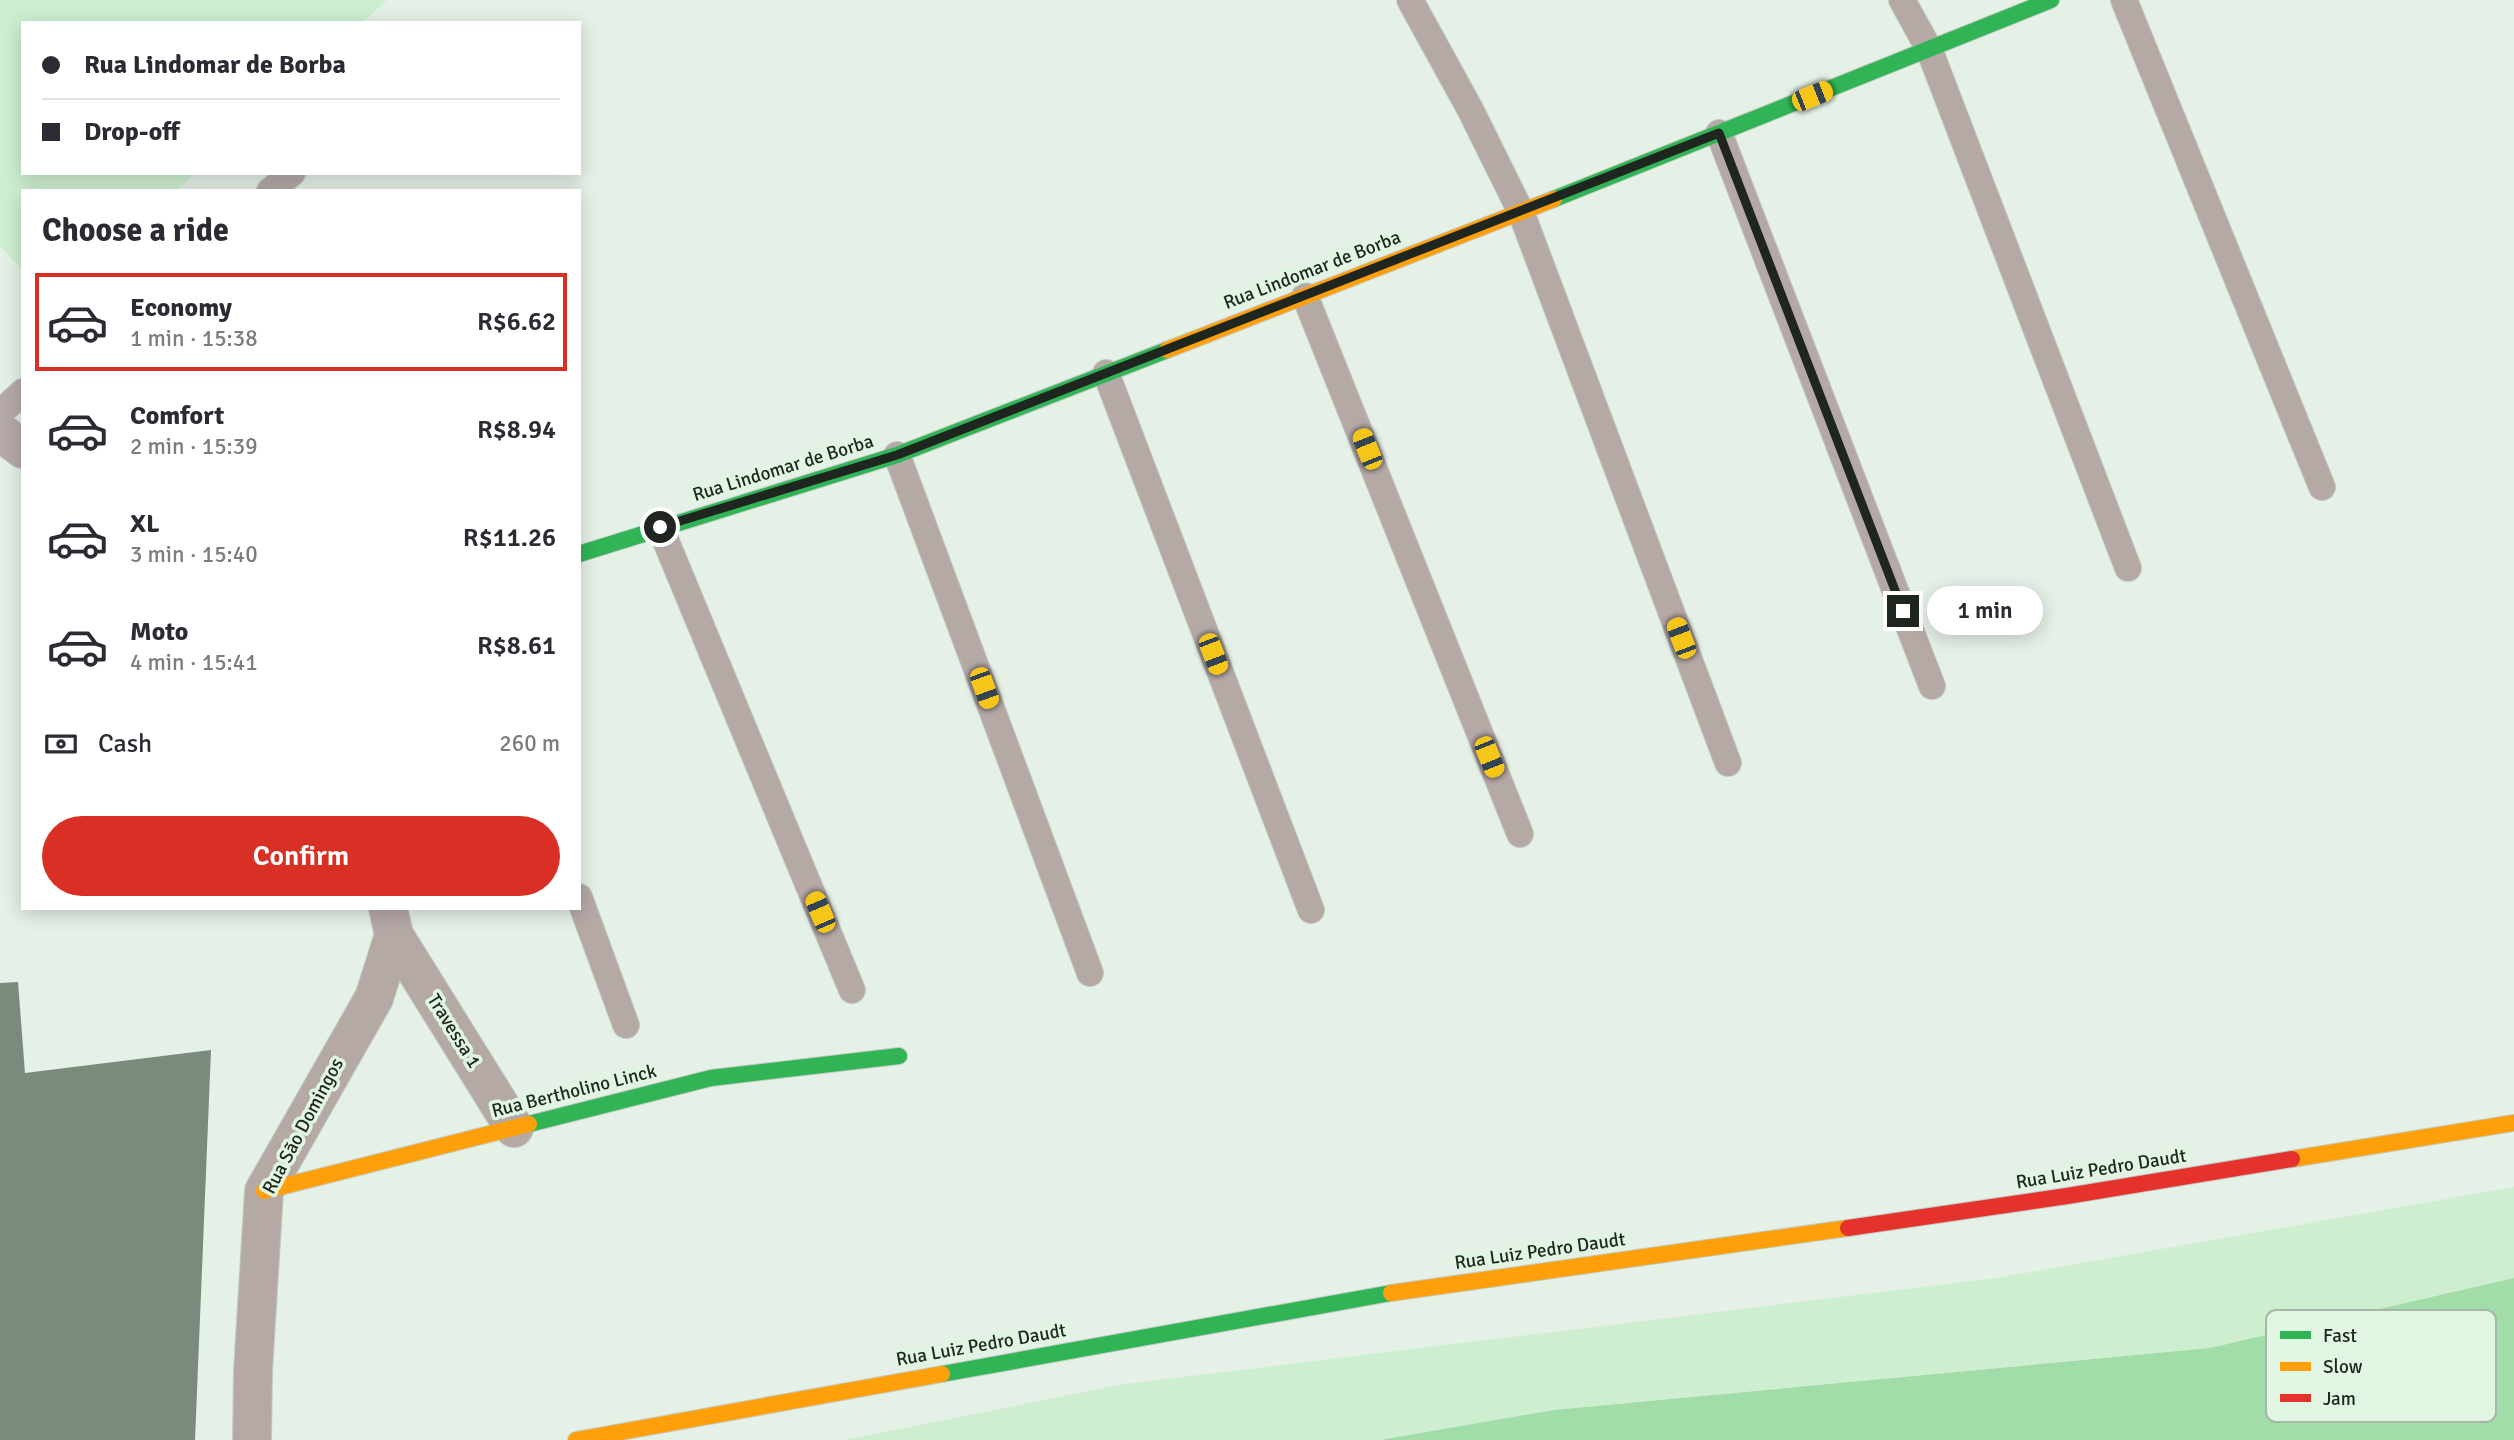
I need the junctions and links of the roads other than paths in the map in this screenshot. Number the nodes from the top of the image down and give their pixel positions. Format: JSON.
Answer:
{"nodes":[{"id":1,"x":1410,"y":0,"type":"edge"},
{"id":2,"x":1902,"y":0,"type":"edge"},
{"id":3,"x":2051,"y":0,"type":"edge"},
{"id":4,"x":2124,"y":0,"type":"edge"},
{"id":5,"x":1929,"y":49,"type":"junction"},
{"id":6,"x":1719,"y":133,"type":"junction"},
{"id":7,"x":290,"y":175,"type":"edge"},
{"id":8,"x":272,"y":189,"type":"edge"},
{"id":9,"x":1521,"y":212,"type":"junction"},
{"id":10,"x":1305,"y":296,"type":"junction"},
{"id":11,"x":1106,"y":373,"type":"junction"},
{"id":12,"x":21,"y":394,"type":"edge"},
{"id":13,"x":0,"y":413,"type":"edge"},
{"id":14,"x":0,"y":432,"type":"edge"},
{"id":15,"x":21,"y":448,"type":"edge"},
{"id":16,"x":897,"y":455,"type":"junction"},
{"id":17,"x":2322,"y":487,"type":"dead end"},
{"id":18,"x":660,"y":527,"type":"junction"},
{"id":19,"x":581,"y":553,"type":"edge"},
{"id":20,"x":2128,"y":568,"type":"dead end"},
{"id":21,"x":1933,"y":686,"type":"dead end"},
{"id":22,"x":1728,"y":763,"type":"dead end"},
{"id":23,"x":1520,"y":834,"type":"dead end"},
{"id":24,"x":581,"y":902,"type":"edge"},
{"id":25,"x":1311,"y":910,"type":"dead end"},
{"id":26,"x":391,"y":921,"type":"edge"},
{"id":27,"x":1090,"y":973,"type":"dead end"},
{"id":28,"x":852,"y":990,"type":"dead end"},
{"id":29,"x":626,"y":1025,"type":"dead end"},
{"id":30,"x":899,"y":1056,"type":"dead end"},
{"id":31,"x":2514,"y":1124,"type":"edge"},
{"id":32,"x":513,"y":1128,"type":"junction"},
{"id":33,"x":264,"y":1191,"type":"junction"},
{"id":34,"x":251,"y":1440,"type":"edge"},
{"id":35,"x":576,"y":1440,"type":"edge"}],
"edges":[{"from":1,"to":9,"type":"lane"},
{"from":2,"to":5,"type":"lane"},
{"from":3,"to":5,"type":"street","name":"Rua Lindomar de Borba"},
{"from":4,"to":17,"type":"lane"},
{"from":5,"to":6,"type":"street","name":"Rua Lindomar de Borba"},
{"from":5,"to":20,"type":"lane"},
{"from":6,"to":9,"type":"street","name":"Rua Lindomar de Borba"},
{"from":6,"to":21,"type":"lane"},
{"from":7,"to":8,"type":"lane"},
{"from":9,"to":10,"type":"street","name":"Rua Lindomar de Borba"},
{"from":9,"to":22,"type":"lane"},
{"from":10,"to":11,"type":"street","name":"Rua Lindomar de Borba"},
{"from":10,"to":23,"type":"lane"},
{"from":11,"to":16,"type":"street","name":"Rua Lindomar de Borba"},
{"from":11,"to":25,"type":"lane"},
{"from":12,"to":13,"type":"lane"},
{"from":14,"to":15,"type":"street"},
{"from":16,"to":18,"type":"street","name":"Rua Lindomar de Borba"},
{"from":16,"to":27,"type":"lane"},
{"from":18,"to":19,"type":"street","name":"Rua Lindomar de Borba"},
{"from":18,"to":28,"type":"lane"},
{"from":24,"to":29,"type":"lane"},
{"from":26,"to":32,"type":"street","name":"Travessa 1"},
{"from":26,"to":33,"type":"street","name":"Rua São Domingos"},
{"from":30,"to":32,"type":"street","name":"Rua Bertholino Linck"},
{"from":31,"to":35,"type":"street","name":"Rua Luiz Pedro Daudt"},
{"from":32,"to":33,"type":"street","name":"Rua Bertholino Linck"},
{"from":33,"to":34,"type":"street","name":"Rua São Domingos"}]}
